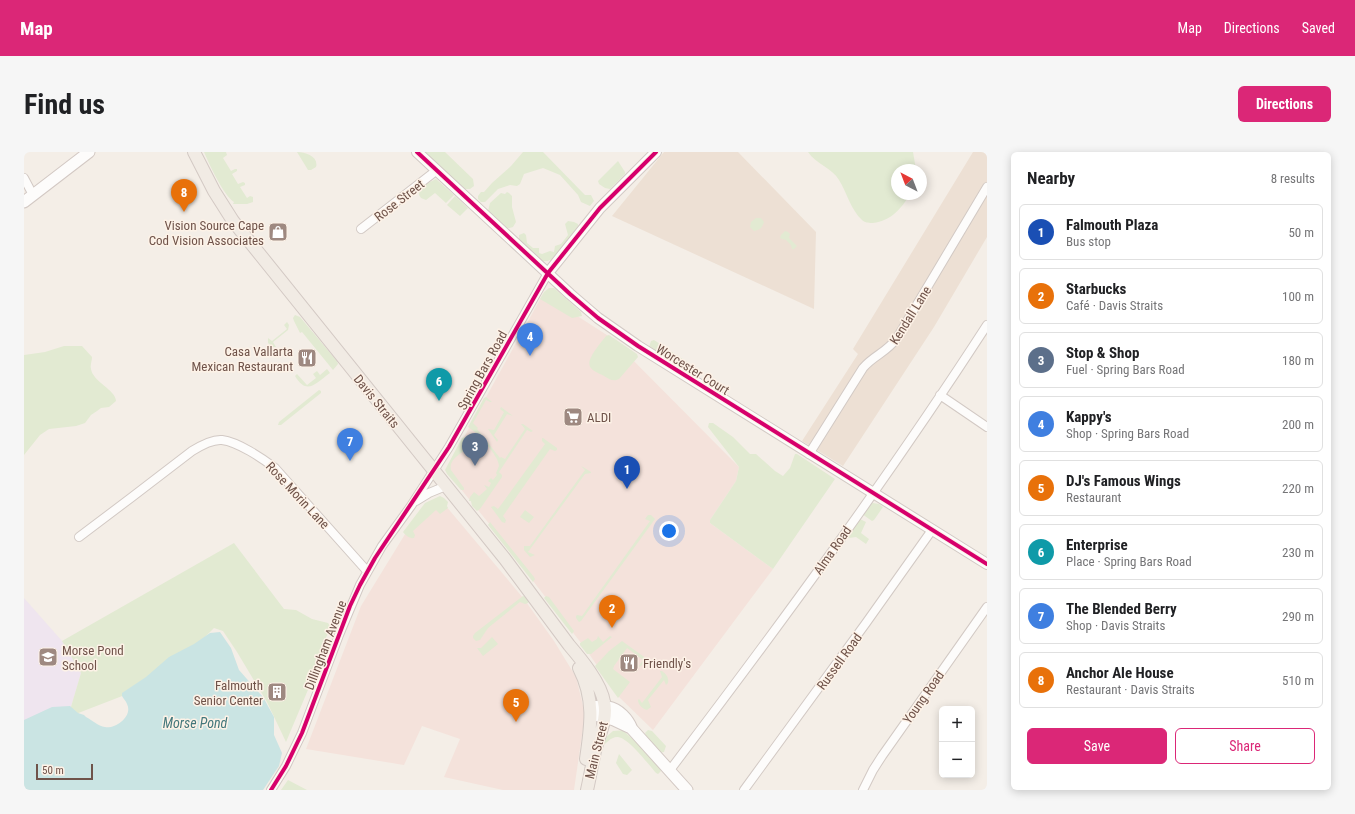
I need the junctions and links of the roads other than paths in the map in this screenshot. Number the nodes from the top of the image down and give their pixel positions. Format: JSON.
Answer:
{"nodes":[{"id":1,"x":89,"y":152,"type":"edge"},
{"id":2,"x":194,"y":152,"type":"edge"},
{"id":3,"x":417,"y":152,"type":"edge"},
{"id":4,"x":656,"y":152,"type":"edge"},
{"id":5,"x":436,"y":170,"type":"junction"},
{"id":6,"x":24,"y":178,"type":"edge"},
{"id":7,"x":987,"y":187,"type":"edge"},
{"id":8,"x":33,"y":195,"type":"junction"},
{"id":9,"x":24,"y":202,"type":"edge"},
{"id":10,"x":361,"y":229,"type":"dead end"},
{"id":11,"x":548,"y":274,"type":"junction"},
{"id":12,"x":987,"y":325,"type":"edge"},
{"id":13,"x":940,"y":394,"type":"junction"},
{"id":14,"x":987,"y":427,"type":"edge"},
{"id":15,"x":809,"y":454,"type":"junction"},
{"id":16,"x":434,"y":471,"type":"junction"},
{"id":17,"x":446,"y":486,"type":"junction"},
{"id":18,"x":872,"y":493,"type":"junction"},
{"id":19,"x":411,"y":506,"type":"junction"},
{"id":20,"x":932,"y":530,"type":"junction"},
{"id":21,"x":79,"y":537,"type":"dead end"},
{"id":22,"x":987,"y":564,"type":"edge"},
{"id":23,"x":367,"y":571,"type":"junction"},
{"id":24,"x":987,"y":607,"type":"edge"},
{"id":25,"x":582,"y":665,"type":"junction"},
{"id":26,"x":591,"y":711,"type":"junction"},
{"id":27,"x":605,"y":712,"type":"junction"},
{"id":28,"x":670,"y":770,"type":"junction"},
{"id":29,"x":271,"y":790,"type":"edge"},
{"id":30,"x":582,"y":790,"type":"edge"},
{"id":31,"x":587,"y":790,"type":"edge"},
{"id":32,"x":687,"y":790,"type":"edge"},
{"id":33,"x":744,"y":790,"type":"edge"},
{"id":34,"x":863,"y":790,"type":"edge"}],
"edges":[{"from":1,"to":8,"type":"main road"},
{"from":2,"to":16,"type":"main road","name":"Davis Straits"},
{"from":3,"to":5,"type":"street","name":"Worcester Court"},
{"from":4,"to":11,"type":"street","name":"Spring Bars Road"},
{"from":5,"to":10,"type":"street","name":"Rose Street"},
{"from":5,"to":11,"type":"street","name":"Worcester Court"},
{"from":6,"to":8,"type":"street"},
{"from":7,"to":15,"type":"street","name":"Kendall Lane"},
{"from":8,"to":9,"type":"main road"},
{"from":11,"to":15,"type":"street","name":"Worcester Court"},
{"from":11,"to":16,"type":"street","name":"Spring Bars Road"},
{"from":12,"to":13,"type":"street","name":"Alma Road"},
{"from":13,"to":14,"type":"street"},
{"from":13,"to":18,"type":"street","name":"Alma Road"},
{"from":15,"to":18,"type":"street","name":"Worcester Court"},
{"from":16,"to":17,"type":"main road","name":"Davis Straits"},
{"from":16,"to":19,"type":"street","name":"Dillingham Avenue"},
{"from":17,"to":19,"type":"street","name":"Dillingham Avenue"},
{"from":17,"to":25,"type":"main road","name":"Davis Straits"},
{"from":18,"to":20,"type":"street","name":"Worcester Court"},
{"from":18,"to":28,"type":"street","name":"Alma Road"},
{"from":19,"to":23,"type":"street","name":"Dillingham Avenue"},
{"from":20,"to":22,"type":"street","name":"Worcester Court"},
{"from":20,"to":33,"type":"street","name":"Russell Road"},
{"from":21,"to":23,"type":"street","name":"Rose Morin Lane"},
{"from":23,"to":29,"type":"street","name":"Dillingham Avenue"},
{"from":24,"to":34,"type":"street","name":"Young Road"},
{"from":25,"to":26,"type":"main road","name":"Main Street"},
{"from":25,"to":27,"type":"main road","name":"Main Street"},
{"from":26,"to":27,"type":"main road"},
{"from":26,"to":30,"type":"main road","name":"Main Street"},
{"from":27,"to":28,"type":"main road"},
{"from":27,"to":31,"type":"main road","name":"Main Street"},
{"from":28,"to":32,"type":"main road"}]}
